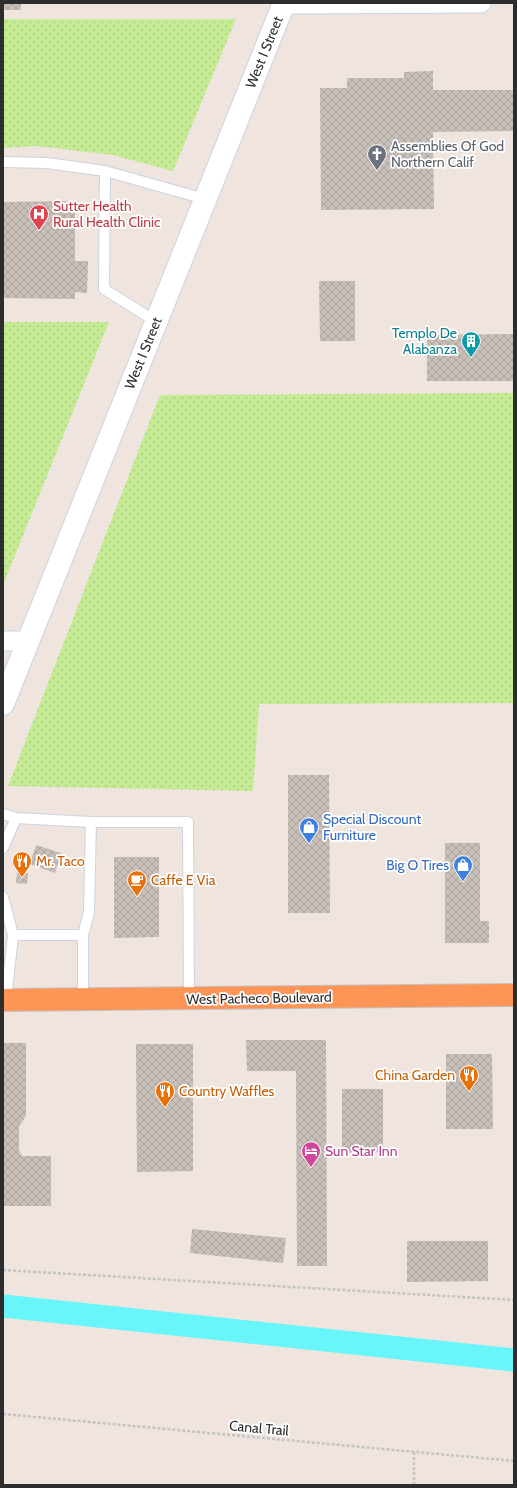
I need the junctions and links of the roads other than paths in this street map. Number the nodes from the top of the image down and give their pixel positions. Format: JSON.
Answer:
{"nodes":[{"id":1,"x":481,"y":3,"type":"edge"},
{"id":2,"x":284,"y":4,"type":"edge"},
{"id":3,"x":3,"y":162,"type":"edge"},
{"id":4,"x":105,"y":171,"type":"junction"},
{"id":5,"x":205,"y":200,"type":"junction"},
{"id":6,"x":156,"y":321,"type":"junction"},
{"id":7,"x":3,"y":641,"type":"edge"},
{"id":8,"x":27,"y":641,"type":"junction"},
{"id":9,"x":3,"y":704,"type":"edge"},
{"id":10,"x":3,"y":814,"type":"edge"},
{"id":11,"x":16,"y":818,"type":"junction"},
{"id":12,"x":91,"y":822,"type":"junction"},
{"id":13,"x":3,"y":848,"type":"edge"},
{"id":14,"x":3,"y":897,"type":"edge"},
{"id":15,"x":13,"y":935,"type":"junction"},
{"id":16,"x":83,"y":936,"type":"junction"},
{"id":17,"x":514,"y":995,"type":"edge"},
{"id":18,"x":190,"y":999,"type":"junction"},
{"id":19,"x":4,"y":1000,"type":"edge"},
{"id":20,"x":83,"y":1000,"type":"junction"}],
"edges":[{"from":1,"to":2,"type":"street"},
{"from":2,"to":5,"type":"street","name":"West I Street"},
{"from":3,"to":4,"type":"lane"},
{"from":4,"to":5,"type":"lane"},
{"from":4,"to":6,"type":"lane"},
{"from":5,"to":6,"type":"street","name":"West I Street"},
{"from":6,"to":8,"type":"street","name":"West I Street"},
{"from":7,"to":8,"type":"street"},
{"from":8,"to":9,"type":"street","name":"West I Street"},
{"from":10,"to":11,"type":"lane"},
{"from":11,"to":12,"type":"lane"},
{"from":11,"to":13,"type":"lane"},
{"from":12,"to":16,"type":"lane"},
{"from":12,"to":18,"type":"lane"},
{"from":14,"to":15,"type":"lane"},
{"from":15,"to":16,"type":"lane"},
{"from":15,"to":19,"type":"lane"},
{"from":16,"to":20,"type":"lane"},
{"from":17,"to":18,"type":"highway","name":"West Pacheco Boulevard"},
{"from":18,"to":20,"type":"highway","name":"West Pacheco Boulevard"},
{"from":19,"to":20,"type":"highway","name":"West Pacheco Boulevard"}]}
